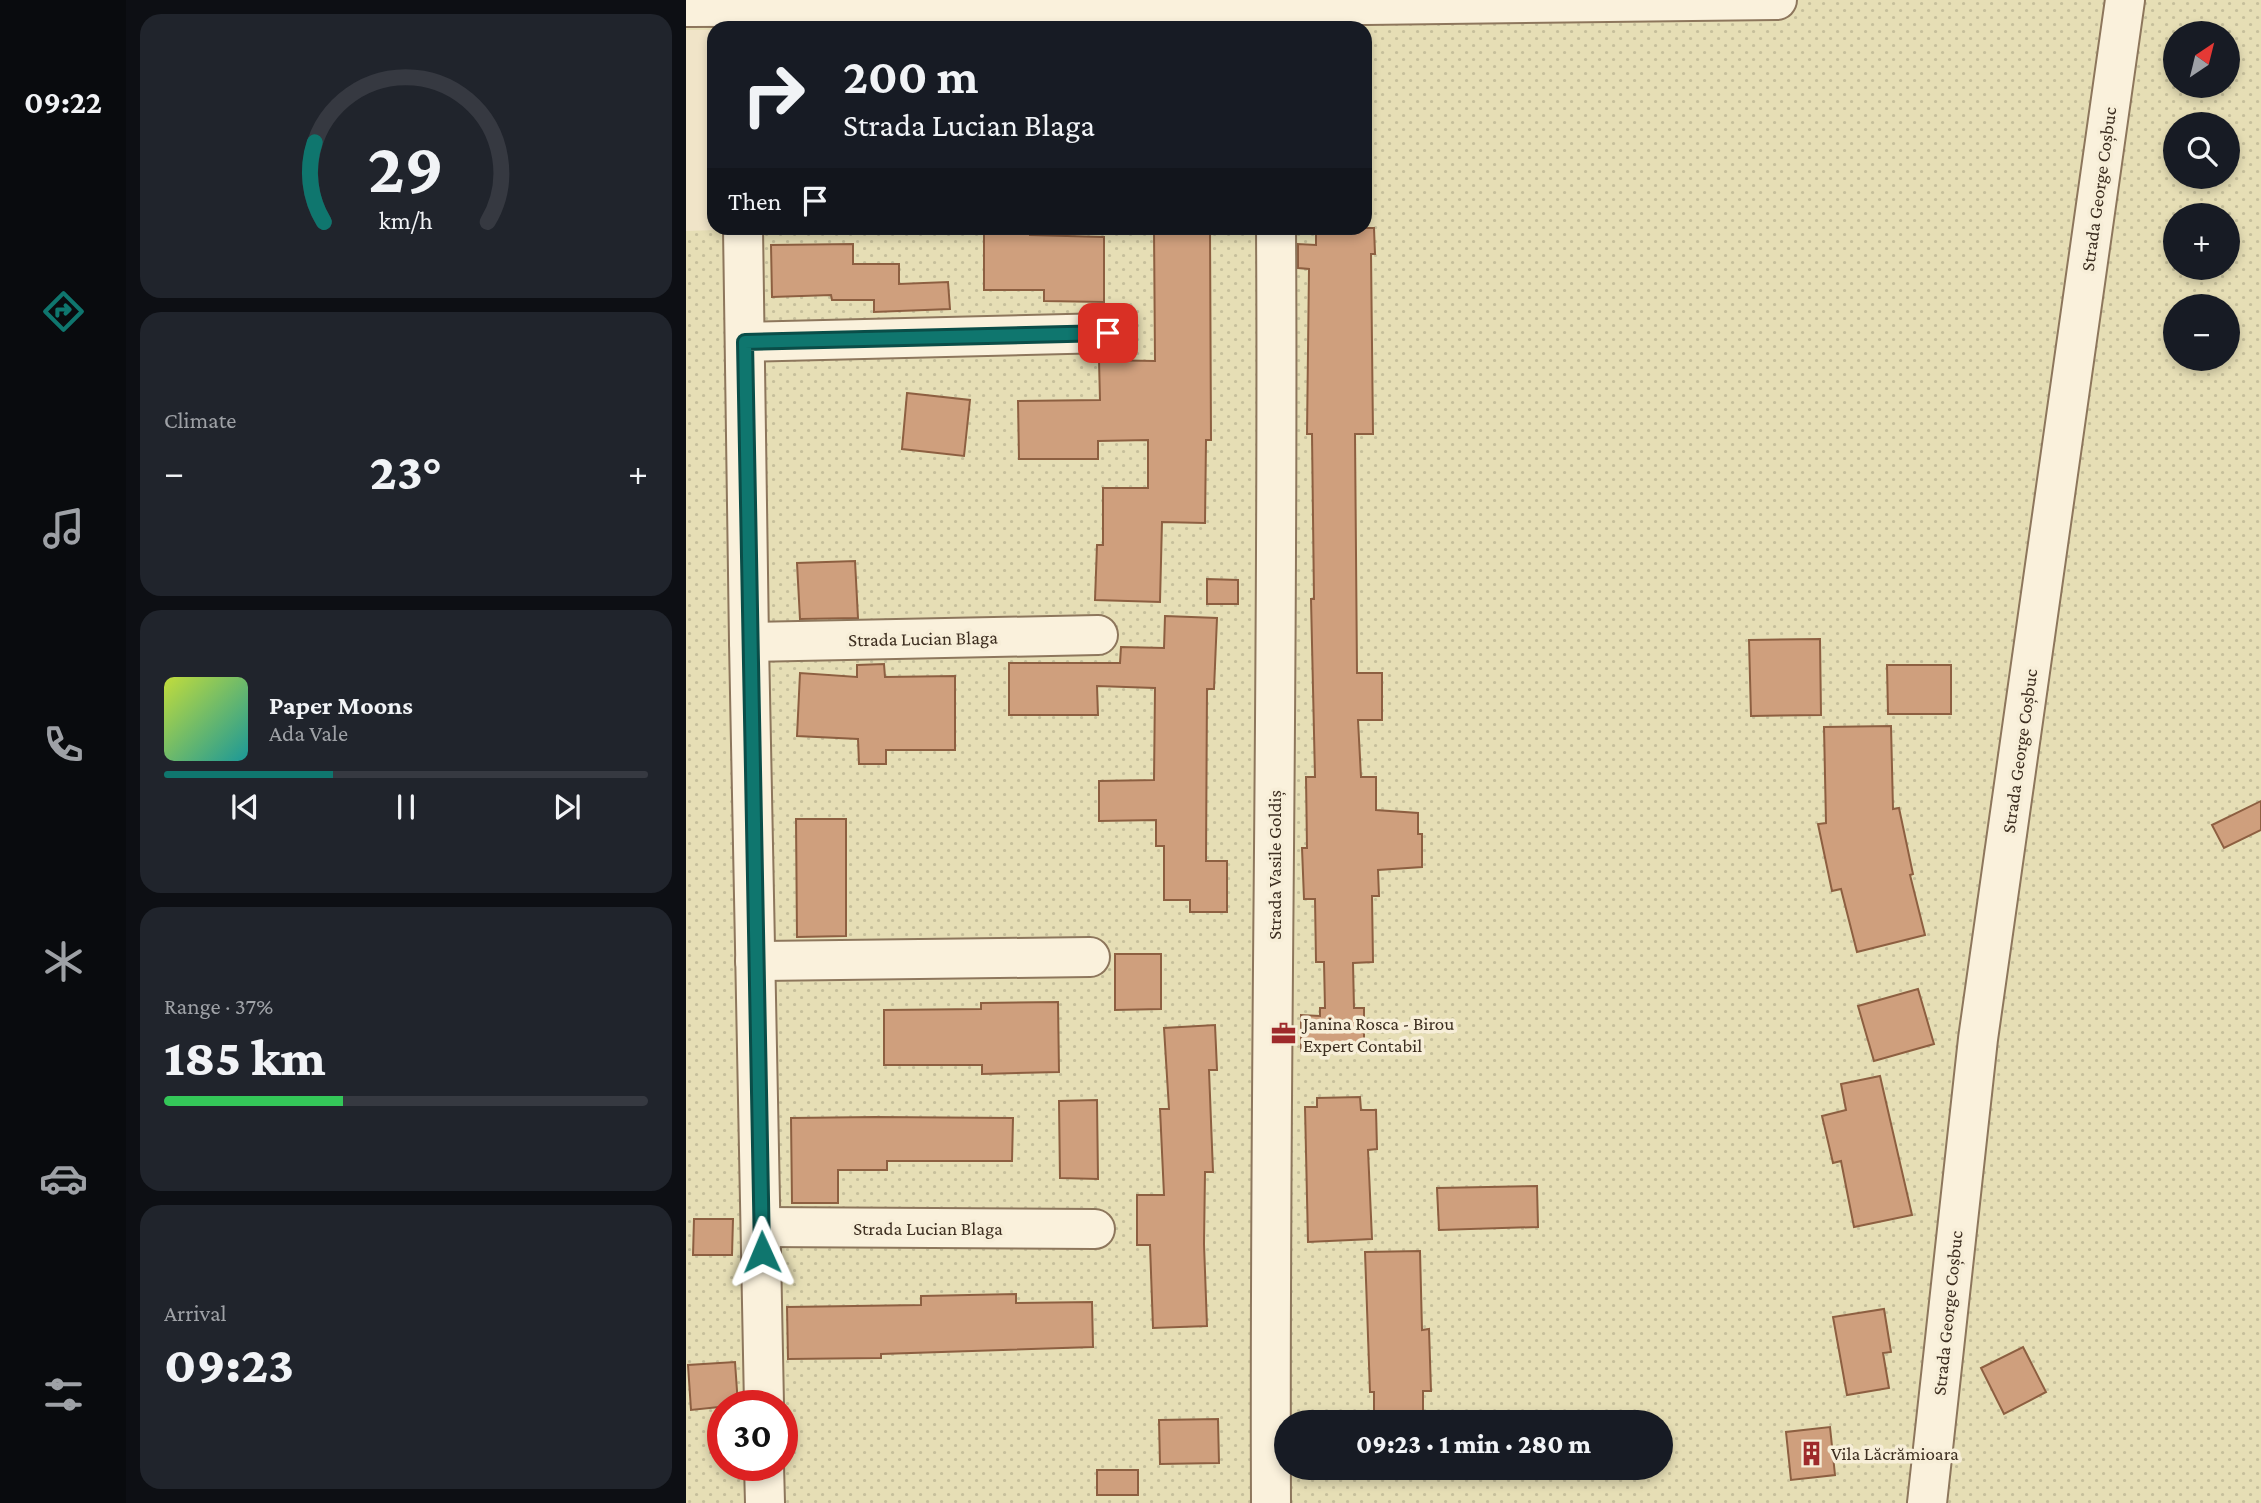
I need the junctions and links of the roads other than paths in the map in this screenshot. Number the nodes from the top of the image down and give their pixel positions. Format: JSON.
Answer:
{"nodes":[{"id":1,"x":1777,"y":0,"type":"edge"},
{"id":2,"x":2124,"y":0,"type":"edge"},
{"id":3,"x":887,"y":3,"type":"edge"},
{"id":4,"x":686,"y":7,"type":"edge"},
{"id":5,"x":1285,"y":11,"type":"edge"},
{"id":6,"x":741,"y":18,"type":"edge"},
{"id":7,"x":743,"y":235,"type":"edge"},
{"id":8,"x":1276,"y":235,"type":"edge"},
{"id":9,"x":1108,"y":333,"type":"dead end"},
{"id":10,"x":745,"y":342,"type":"junction"},
{"id":11,"x":1098,"y":635,"type":"dead end"},
{"id":12,"x":749,"y":642,"type":"junction"},
{"id":13,"x":1090,"y":957,"type":"dead end"},
{"id":14,"x":755,"y":961,"type":"junction"},
{"id":15,"x":762,"y":1227,"type":"junction"},
{"id":16,"x":1095,"y":1229,"type":"dead end"},
{"id":17,"x":764,"y":1390,"type":"edge"},
{"id":18,"x":764,"y":1481,"type":"edge"},
{"id":19,"x":765,"y":1503,"type":"edge"},
{"id":20,"x":1271,"y":1503,"type":"edge"},
{"id":21,"x":1927,"y":1503,"type":"edge"}],
"edges":[{"from":1,"to":5,"type":"street"},
{"from":2,"to":21,"type":"street","name":"Strada George Coșbuc"},
{"from":3,"to":5,"type":"street"},
{"from":3,"to":6,"type":"street"},
{"from":4,"to":6,"type":"street"},
{"from":7,"to":10,"type":"street"},
{"from":8,"to":20,"type":"street","name":"Strada Vasile Goldiș"},
{"from":9,"to":10,"type":"street"},
{"from":10,"to":12,"type":"street"},
{"from":11,"to":12,"type":"street","name":"Strada Lucian Blaga"},
{"from":12,"to":14,"type":"street"},
{"from":13,"to":14,"type":"street"},
{"from":14,"to":15,"type":"street"},
{"from":15,"to":16,"type":"street","name":"Strada Lucian Blaga"},
{"from":15,"to":17,"type":"street"},
{"from":18,"to":19,"type":"street"}]}
